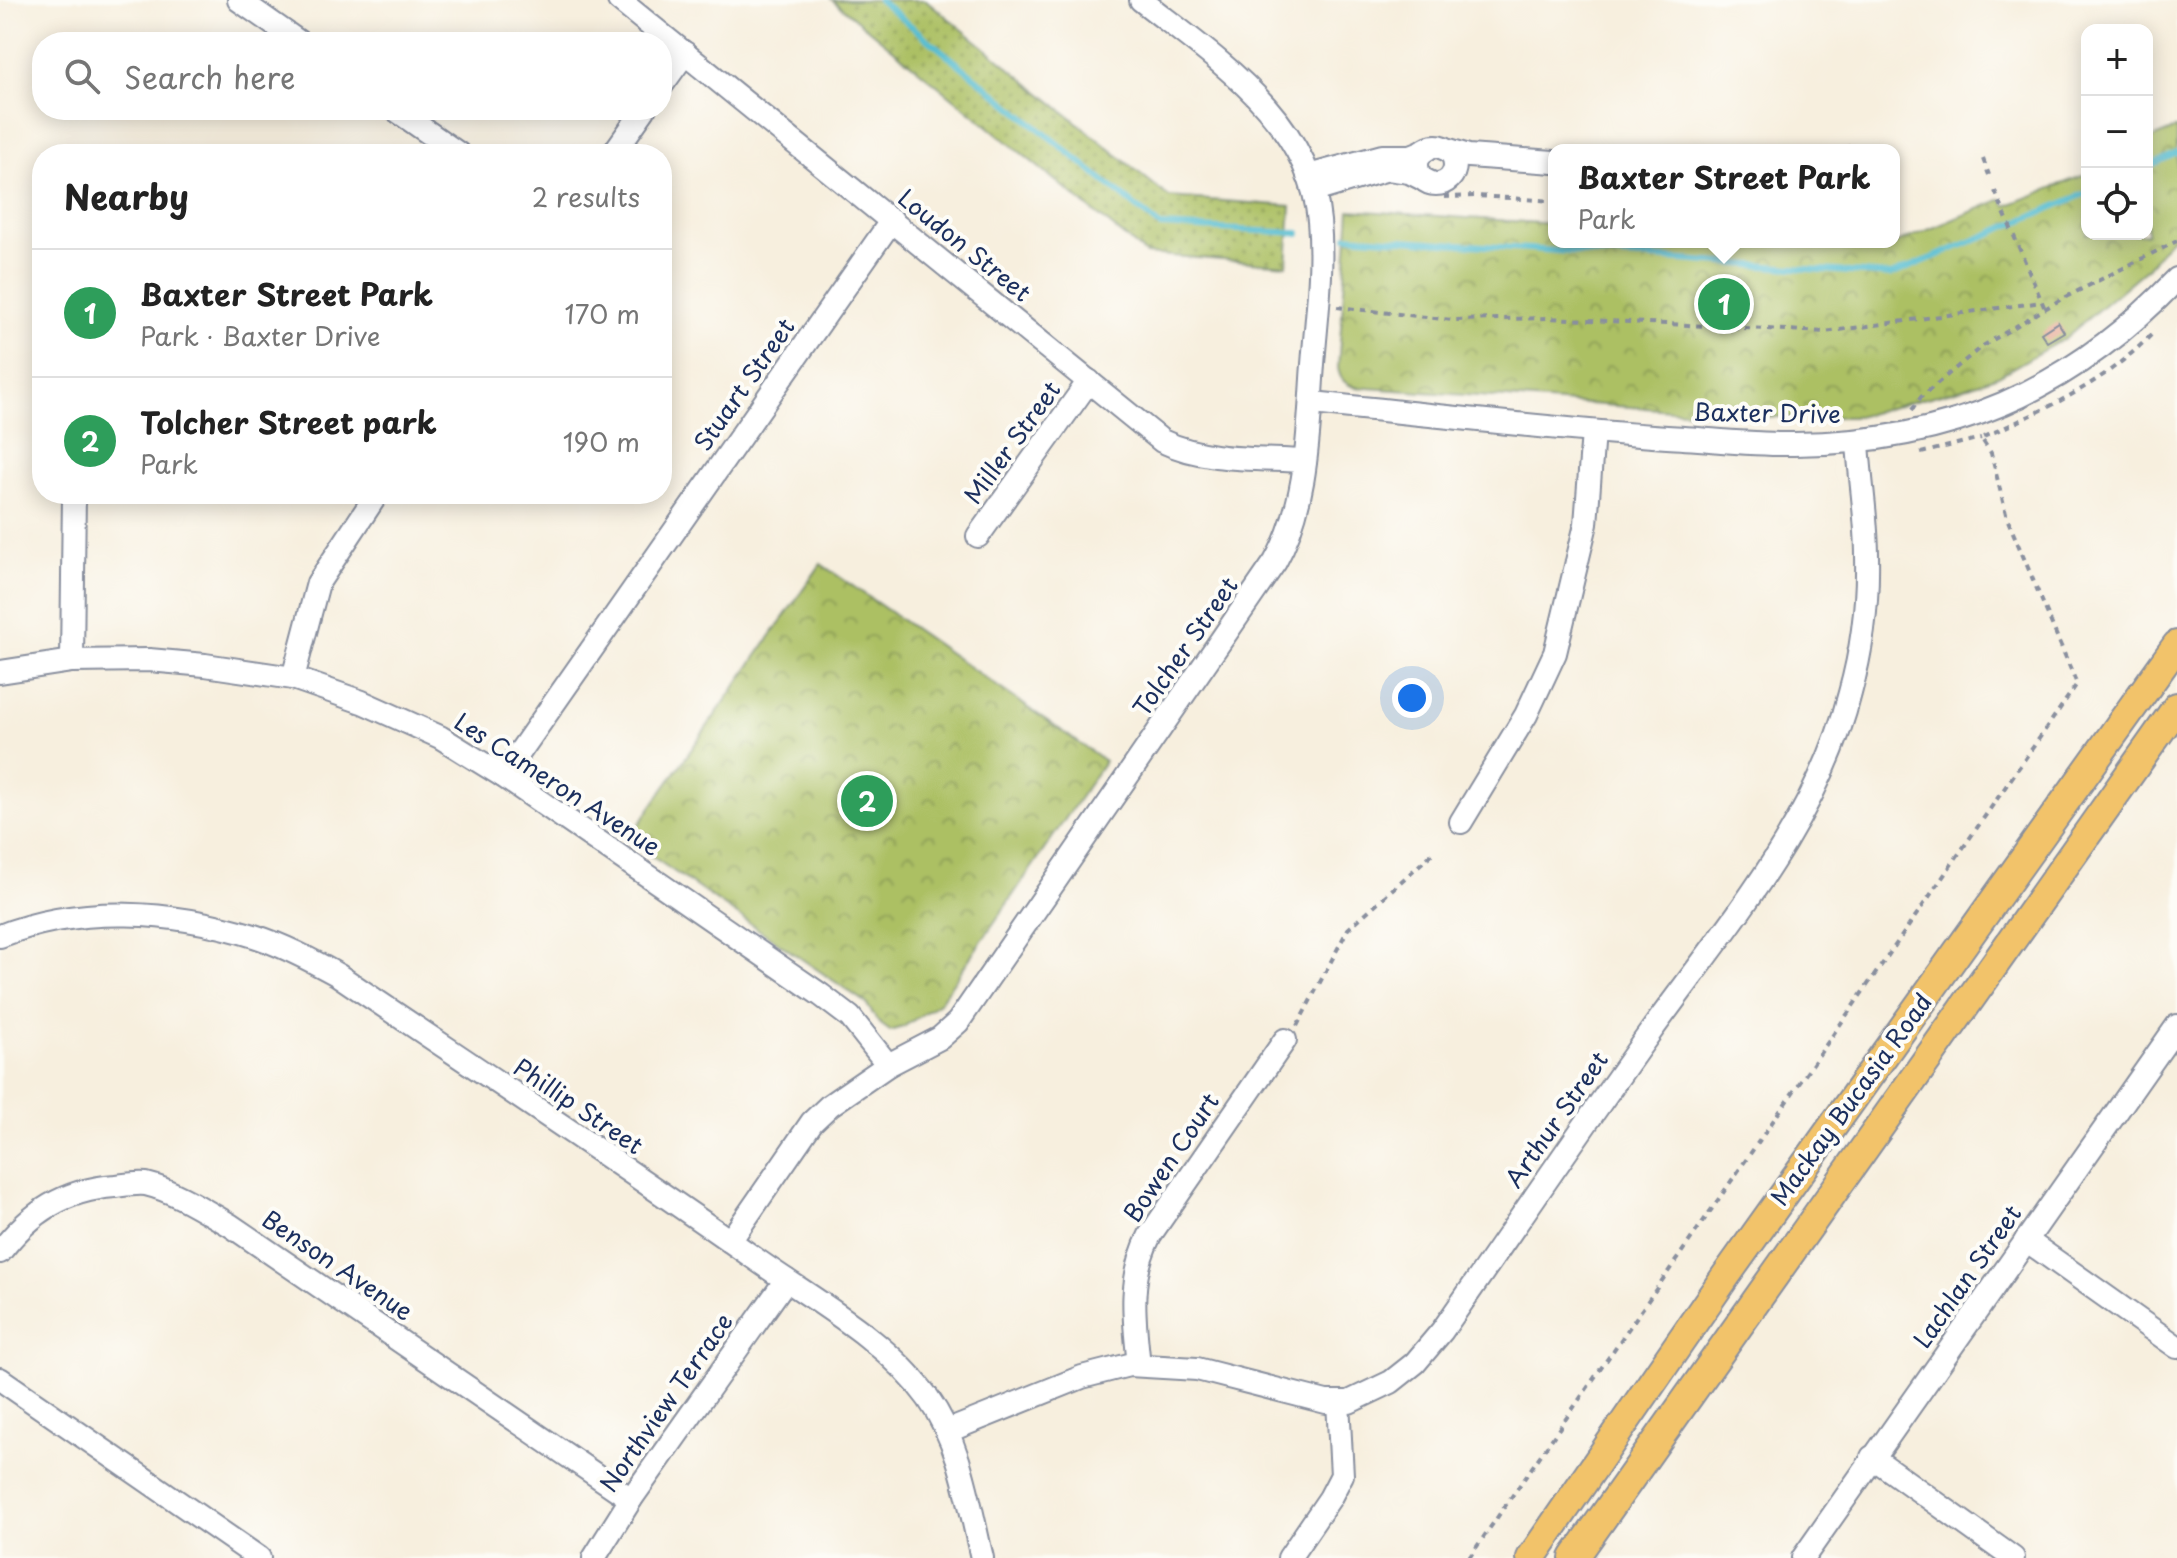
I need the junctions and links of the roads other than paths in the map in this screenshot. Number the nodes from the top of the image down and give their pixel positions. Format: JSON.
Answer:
{"nodes":[{"id":1,"x":239,"y":0,"type":"edge"},
{"id":2,"x":619,"y":0,"type":"edge"},
{"id":3,"x":1142,"y":0,"type":"edge"},
{"id":4,"x":285,"y":32,"type":"edge"},
{"id":5,"x":659,"y":32,"type":"edge"},
{"id":6,"x":672,"y":43,"type":"edge"},
{"id":7,"x":685,"y":53,"type":"junction"},
{"id":8,"x":672,"y":71,"type":"edge"},
{"id":9,"x":410,"y":120,"type":"edge"},
{"id":10,"x":637,"y":120,"type":"edge"},
{"id":11,"x":445,"y":144,"type":"edge"},
{"id":12,"x":620,"y":144,"type":"edge"},
{"id":13,"x":1434,"y":149,"type":"junction"},
{"id":14,"x":1548,"y":162,"type":"edge"},
{"id":15,"x":1548,"y":175,"type":"edge"},
{"id":16,"x":1440,"y":182,"type":"junction"},
{"id":17,"x":1311,"y":183,"type":"junction"},
{"id":18,"x":892,"y":220,"type":"junction"},
{"id":19,"x":2177,"y":279,"type":"edge"},
{"id":20,"x":1089,"y":381,"type":"junction"},
{"id":21,"x":1311,"y":403,"type":"junction"},
{"id":22,"x":1593,"y":432,"type":"junction"},
{"id":23,"x":1858,"y":442,"type":"junction"},
{"id":24,"x":1305,"y":461,"type":"junction"},
{"id":25,"x":74,"y":504,"type":"edge"},
{"id":26,"x":370,"y":504,"type":"edge"},
{"id":27,"x":978,"y":536,"type":"dead end"},
{"id":28,"x":2177,"y":645,"type":"edge"},
{"id":29,"x":72,"y":661,"type":"junction"},
{"id":30,"x":0,"y":672,"type":"edge"},
{"id":31,"x":293,"y":678,"type":"junction"},
{"id":32,"x":2177,"y":707,"type":"edge"},
{"id":33,"x":503,"y":776,"type":"junction"},
{"id":34,"x":1461,"y":822,"type":"dead end"},
{"id":35,"x":0,"y":936,"type":"edge"},
{"id":36,"x":2175,"y":1033,"type":"edge"},
{"id":37,"x":1285,"y":1040,"type":"road end"},
{"id":38,"x":888,"y":1065,"type":"junction"},
{"id":39,"x":2026,"y":1240,"type":"junction"},
{"id":40,"x":730,"y":1241,"type":"junction"},
{"id":41,"x":0,"y":1252,"type":"edge"},
{"id":42,"x":786,"y":1280,"type":"junction"},
{"id":43,"x":2177,"y":1347,"type":"edge"},
{"id":44,"x":1139,"y":1365,"type":"junction"},
{"id":45,"x":0,"y":1379,"type":"edge"},
{"id":46,"x":1338,"y":1402,"type":"junction"},
{"id":47,"x":948,"y":1431,"type":"junction"},
{"id":48,"x":1872,"y":1457,"type":"junction"},
{"id":49,"x":631,"y":1499,"type":"junction"},
{"id":50,"x":254,"y":1557,"type":"edge"},
{"id":51,"x":594,"y":1558,"type":"edge"},
{"id":52,"x":982,"y":1558,"type":"edge"},
{"id":53,"x":1289,"y":1558,"type":"edge"},
{"id":54,"x":1531,"y":1558,"type":"edge"},
{"id":55,"x":1574,"y":1558,"type":"edge"},
{"id":56,"x":1803,"y":1558,"type":"edge"},
{"id":57,"x":2013,"y":1558,"type":"edge"}],
"edges":[{"from":1,"to":4,"type":"street"},
{"from":2,"to":5,"type":"street","name":"Loudon Street"},
{"from":3,"to":17,"type":"street","name":"Tolcher Street"},
{"from":6,"to":7,"type":"street","name":"Loudon Street"},
{"from":7,"to":8,"type":"street"},
{"from":7,"to":18,"type":"street","name":"Loudon Street"},
{"from":9,"to":11,"type":"street"},
{"from":10,"to":12,"type":"street"},
{"from":13,"to":14,"type":"street"},
{"from":13,"to":16,"type":"street"},
{"from":13,"to":16,"type":"street"},
{"from":13,"to":17,"type":"street"},
{"from":15,"to":16,"type":"street"},
{"from":16,"to":17,"type":"street"},
{"from":17,"to":21,"type":"street","name":"Tolcher Street"},
{"from":18,"to":20,"type":"street","name":"Loudon Street"},
{"from":18,"to":33,"type":"street","name":"Stuart Street"},
{"from":19,"to":23,"type":"street","name":"Baxter Drive"},
{"from":20,"to":24,"type":"street","name":"Loudon Street"},
{"from":20,"to":27,"type":"street","name":"Miller Street"},
{"from":21,"to":22,"type":"street","name":"Baxter Drive"},
{"from":21,"to":24,"type":"street","name":"Tolcher Street"},
{"from":22,"to":23,"type":"street","name":"Baxter Drive"},
{"from":22,"to":34,"type":"street"},
{"from":23,"to":46,"type":"street","name":"Arthur Street"},
{"from":24,"to":38,"type":"street","name":"Tolcher Street"},
{"from":25,"to":29,"type":"street"},
{"from":26,"to":31,"type":"street"},
{"from":28,"to":54,"type":"main road","name":"Mackay Bucasia Road"},
{"from":29,"to":30,"type":"street","name":"Les Cameron Avenue"},
{"from":29,"to":31,"type":"street","name":"Les Cameron Avenue"},
{"from":31,"to":33,"type":"street","name":"Les Cameron Avenue"},
{"from":32,"to":55,"type":"main road","name":"Mackay Bucasia Road"},
{"from":33,"to":38,"type":"street","name":"Les Cameron Avenue"},
{"from":35,"to":40,"type":"street","name":"Phillip Street"},
{"from":36,"to":39,"type":"street","name":"Lachlan Street"},
{"from":37,"to":44,"type":"street","name":"Bowen Court"},
{"from":38,"to":40,"type":"street","name":"Tolcher Street"},
{"from":39,"to":43,"type":"street"},
{"from":39,"to":48,"type":"street","name":"Lachlan Street"},
{"from":40,"to":42,"type":"street","name":"Phillip Street"},
{"from":41,"to":49,"type":"street","name":"Benson Avenue"},
{"from":42,"to":47,"type":"street","name":"Phillip Street"},
{"from":42,"to":49,"type":"street","name":"Northview Terrace"},
{"from":44,"to":46,"type":"street","name":"Arthur Street"},
{"from":44,"to":47,"type":"street","name":"Arthur Street"},
{"from":45,"to":50,"type":"street"},
{"from":46,"to":53,"type":"street"},
{"from":47,"to":52,"type":"street","name":"Phillip Street"},
{"from":48,"to":56,"type":"street","name":"Lachlan Street"},
{"from":48,"to":57,"type":"street"},
{"from":49,"to":51,"type":"street","name":"Northview Terrace"}]}
